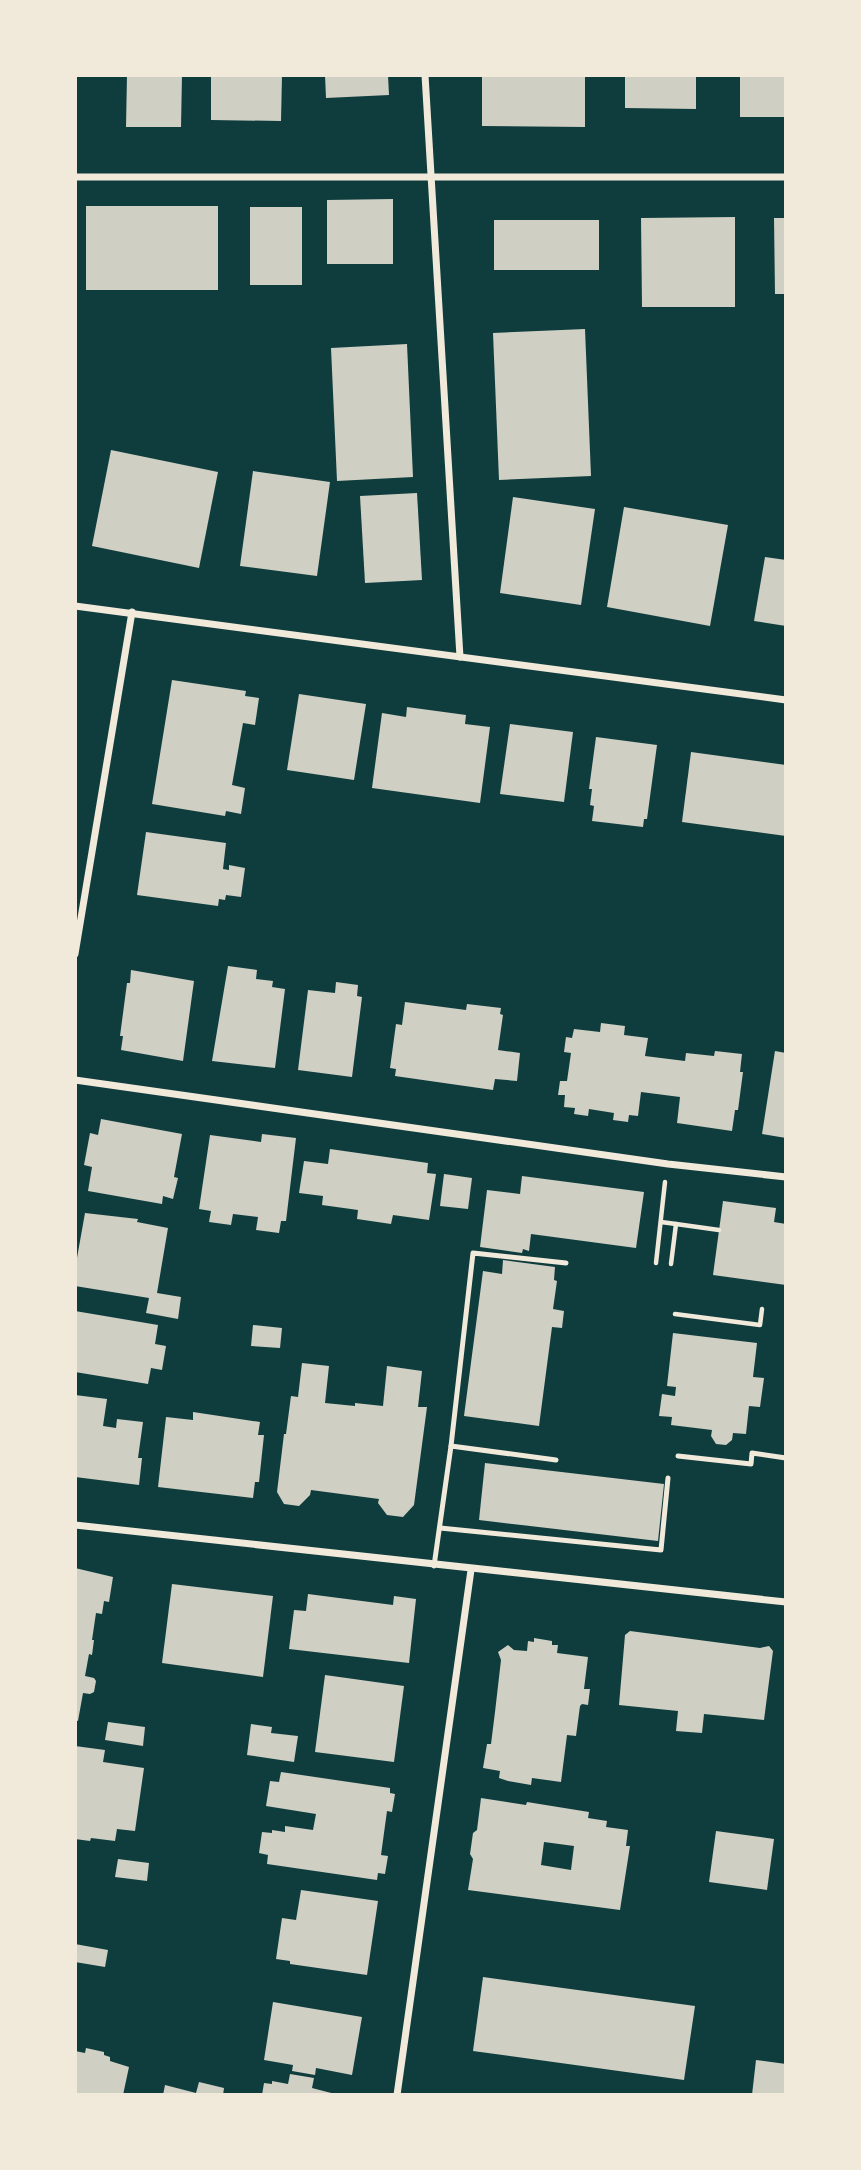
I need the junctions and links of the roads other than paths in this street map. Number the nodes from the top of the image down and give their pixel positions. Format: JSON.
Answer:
{"nodes":[{"id":1,"x":425,"y":75,"type":"edge"},
{"id":2,"x":75,"y":177,"type":"edge"},
{"id":3,"x":431,"y":177,"type":"junction"},
{"id":4,"x":786,"y":177,"type":"edge"},
{"id":5,"x":75,"y":606,"type":"edge"},
{"id":6,"x":132,"y":611,"type":"junction"},
{"id":7,"x":460,"y":657,"type":"junction"},
{"id":8,"x":786,"y":699,"type":"edge"},
{"id":9,"x":75,"y":954,"type":"edge"},
{"id":10,"x":75,"y":1080,"type":"edge"},
{"id":11,"x":786,"y":1177,"type":"edge"},
{"id":12,"x":566,"y":1263,"type":"dead end"},
{"id":13,"x":451,"y":1446,"type":"junction"},
{"id":14,"x":678,"y":1456,"type":"dead end"},
{"id":15,"x":786,"y":1458,"type":"edge"},
{"id":16,"x":556,"y":1460,"type":"dead end"},
{"id":17,"x":668,"y":1478,"type":"dead end"},
{"id":18,"x":75,"y":1525,"type":"edge"},
{"id":19,"x":440,"y":1528,"type":"junction"},
{"id":20,"x":434,"y":1566,"type":"junction"},
{"id":21,"x":471,"y":1570,"type":"junction"},
{"id":22,"x":786,"y":1602,"type":"edge"},
{"id":23,"x":397,"y":2095,"type":"edge"}],
"edges":[{"from":1,"to":3,"type":"street"},
{"from":2,"to":3,"type":"street"},
{"from":3,"to":4,"type":"street"},
{"from":3,"to":7,"type":"street"},
{"from":5,"to":6,"type":"street"},
{"from":6,"to":7,"type":"street"},
{"from":6,"to":9,"type":"street"},
{"from":7,"to":8,"type":"street"},
{"from":10,"to":11,"type":"street"},
{"from":12,"to":13,"type":"lane"},
{"from":13,"to":16,"type":"lane"},
{"from":13,"to":19,"type":"lane"},
{"from":14,"to":15,"type":"lane"},
{"from":17,"to":19,"type":"lane"},
{"from":18,"to":20,"type":"street"},
{"from":19,"to":20,"type":"lane"},
{"from":20,"to":21,"type":"street"},
{"from":21,"to":22,"type":"street"},
{"from":21,"to":23,"type":"street"}]}
